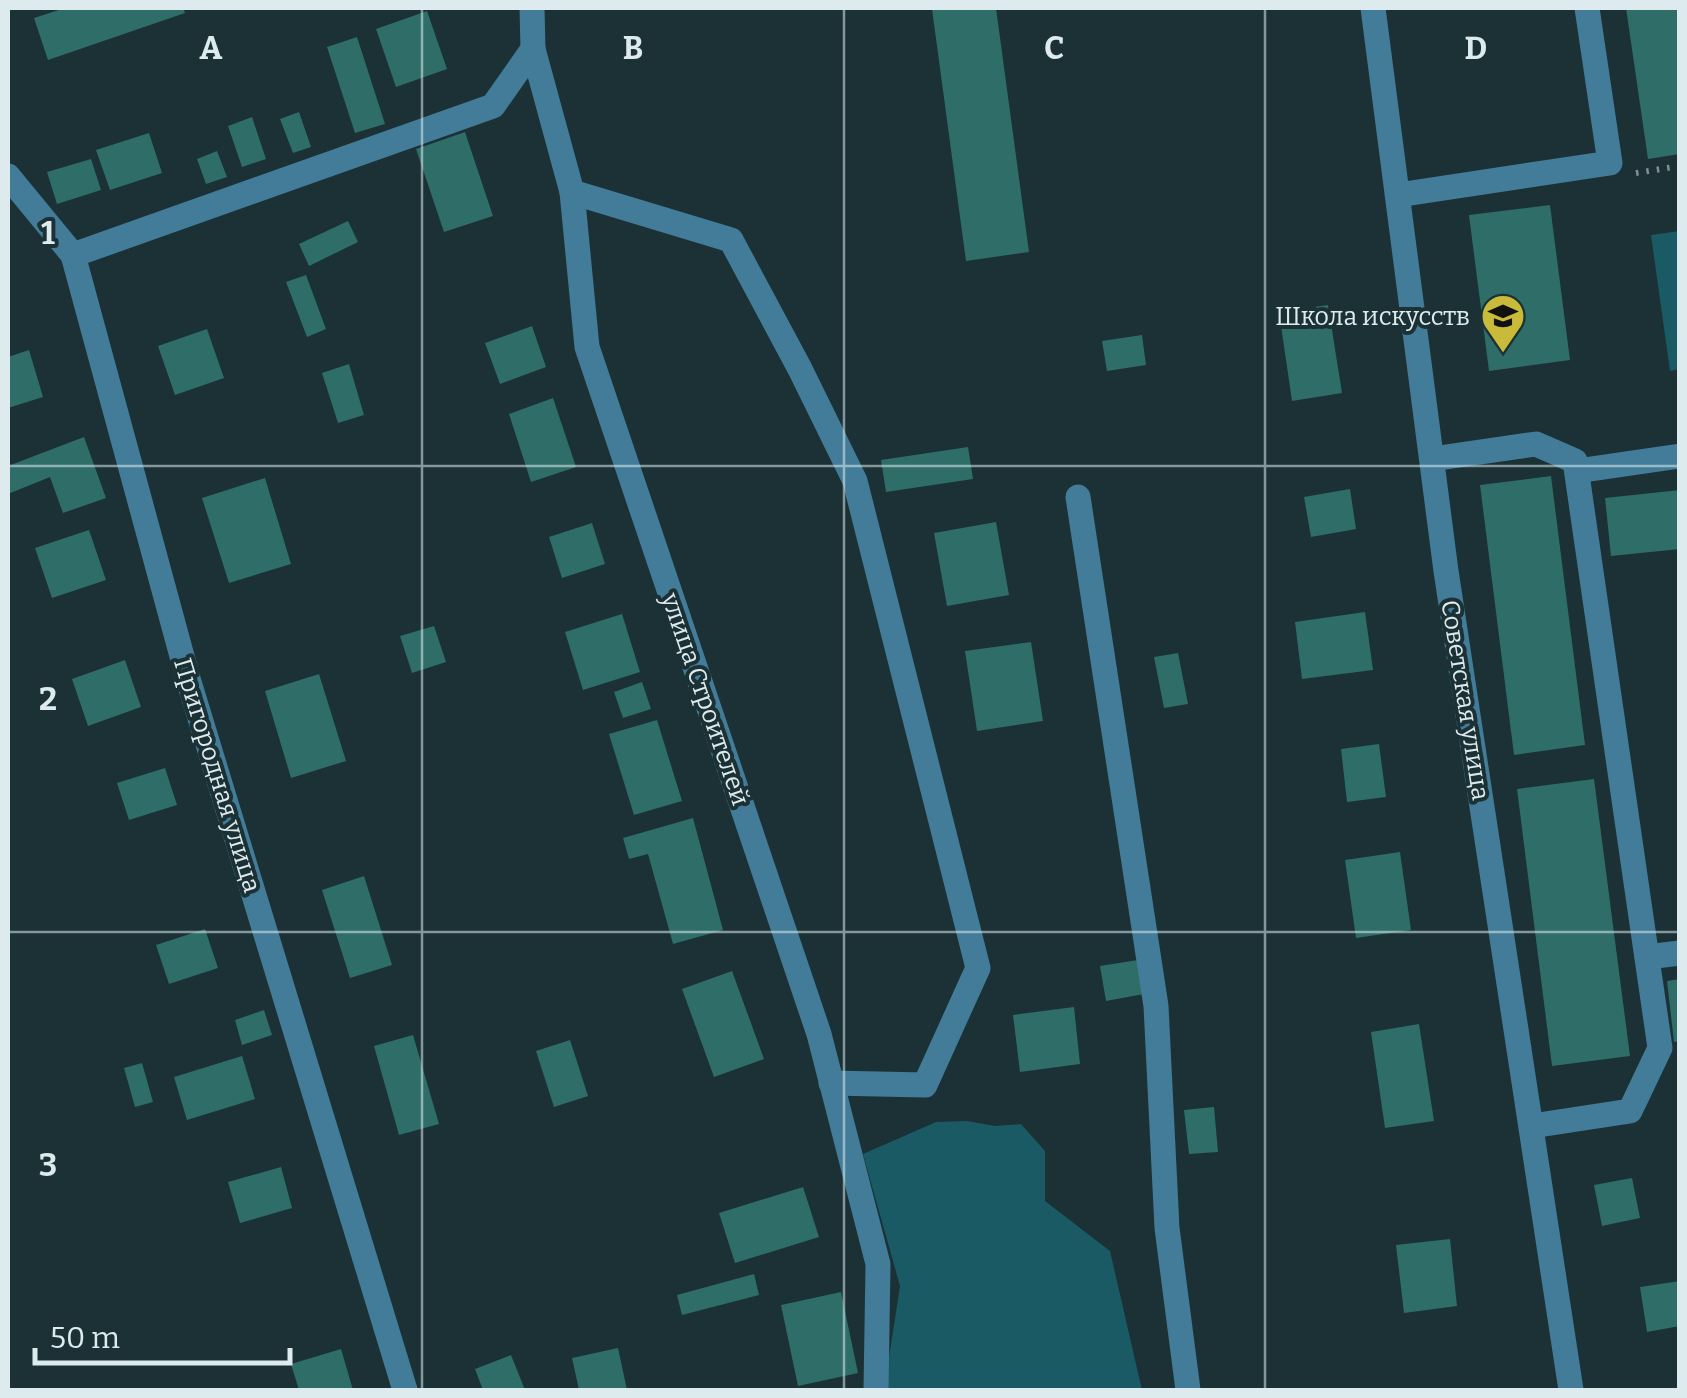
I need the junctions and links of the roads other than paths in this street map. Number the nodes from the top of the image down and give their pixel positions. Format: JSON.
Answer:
{"nodes":[{"id":1,"x":532,"y":8,"type":"edge"},
{"id":2,"x":1373,"y":8,"type":"edge"},
{"id":3,"x":1587,"y":8,"type":"edge"},
{"id":4,"x":533,"y":49,"type":"junction"},
{"id":5,"x":8,"y":176,"type":"edge"},
{"id":6,"x":572,"y":192,"type":"junction"},
{"id":7,"x":1398,"y":196,"type":"junction"},
{"id":8,"x":73,"y":256,"type":"junction"},
{"id":9,"x":1680,"y":456,"type":"edge"},
{"id":10,"x":1432,"y":459,"type":"junction"},
{"id":11,"x":1576,"y":471,"type":"junction"},
{"id":12,"x":1078,"y":497,"type":"dead end"},
{"id":13,"x":1680,"y":953,"type":"edge"},
{"id":14,"x":1647,"y":956,"type":"junction"},
{"id":15,"x":831,"y":1083,"type":"junction"},
{"id":16,"x":1532,"y":1126,"type":"junction"},
{"id":17,"x":406,"y":1390,"type":"edge"},
{"id":18,"x":876,"y":1390,"type":"edge"},
{"id":19,"x":1188,"y":1390,"type":"edge"},
{"id":20,"x":1571,"y":1390,"type":"edge"}],
"edges":[{"from":1,"to":4,"type":"street","name":"улица Строителей"},
{"from":2,"to":7,"type":"street","name":"Советская улица"},
{"from":3,"to":7,"type":"street"},
{"from":4,"to":6,"type":"street","name":"улица Строителей"},
{"from":4,"to":8,"type":"street"},
{"from":5,"to":8,"type":"street","name":"Пригородная улица"},
{"from":6,"to":15,"type":"street","name":"улица Строителей"},
{"from":6,"to":15,"type":"street"},
{"from":7,"to":10,"type":"street","name":"Советская улица"},
{"from":8,"to":17,"type":"street","name":"Пригородная улица"},
{"from":9,"to":11,"type":"street"},
{"from":10,"to":11,"type":"street"},
{"from":10,"to":16,"type":"street","name":"Советская улица"},
{"from":11,"to":14,"type":"street"},
{"from":12,"to":19,"type":"street"},
{"from":13,"to":14,"type":"street"},
{"from":14,"to":16,"type":"street"},
{"from":15,"to":18,"type":"street","name":"улица Строителей"},
{"from":16,"to":20,"type":"street","name":"Советская улица"}]}
